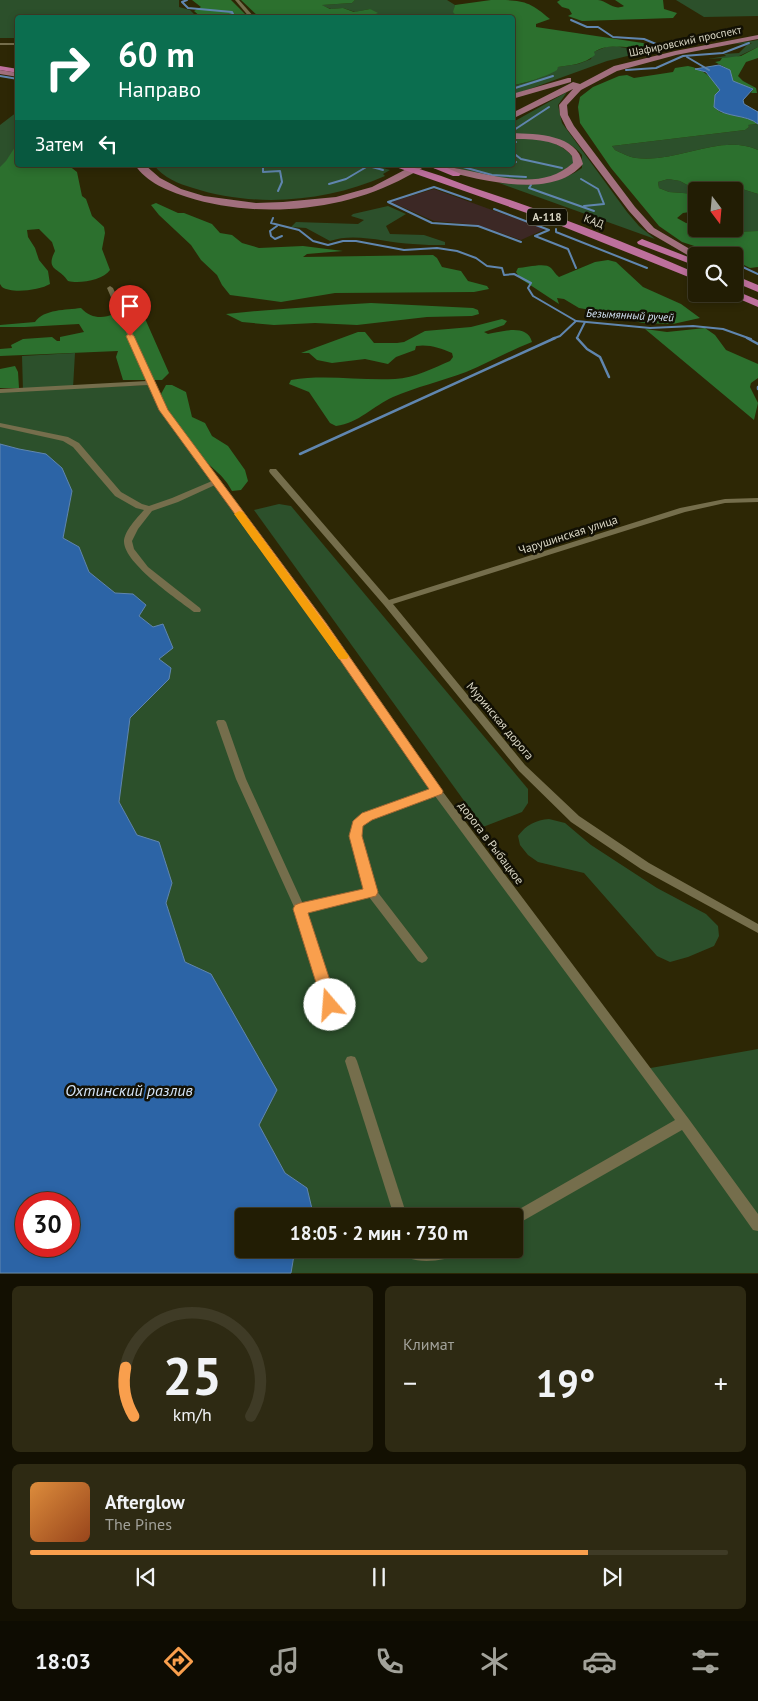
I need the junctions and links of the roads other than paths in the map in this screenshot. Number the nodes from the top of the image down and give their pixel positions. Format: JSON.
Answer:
{"nodes":[{"id":1,"x":237,"y":0,"type":"edge"},
{"id":2,"x":250,"y":15,"type":"edge"},
{"id":3,"x":758,"y":33,"type":"edge"},
{"id":4,"x":758,"y":37,"type":"edge"},
{"id":5,"x":0,"y":44,"type":"edge"},
{"id":6,"x":15,"y":44,"type":"edge"},
{"id":7,"x":0,"y":60,"type":"edge"},
{"id":8,"x":15,"y":62,"type":"edge"},
{"id":9,"x":617,"y":68,"type":"junction"},
{"id":10,"x":0,"y":70,"type":"edge"},
{"id":11,"x":15,"y":71,"type":"edge"},
{"id":12,"x":15,"y":74,"type":"edge"},
{"id":13,"x":581,"y":76,"type":"junction"},
{"id":14,"x":515,"y":96,"type":"edge"},
{"id":15,"x":515,"y":109,"type":"edge"},
{"id":16,"x":515,"y":114,"type":"edge"},
{"id":17,"x":515,"y":136,"type":"edge"},
{"id":18,"x":142,"y":167,"type":"edge"},
{"id":19,"x":152,"y":167,"type":"edge"},
{"id":20,"x":402,"y":167,"type":"edge"},
{"id":21,"x":412,"y":167,"type":"edge"},
{"id":22,"x":438,"y":167,"type":"edge"},
{"id":23,"x":441,"y":167,"type":"edge"},
{"id":24,"x":392,"y":177,"type":"junction"},
{"id":25,"x":591,"y":222,"type":"dead end"},
{"id":26,"x":635,"y":239,"type":"dead end"},
{"id":27,"x":688,"y":251,"type":"edge"},
{"id":28,"x":688,"y":260,"type":"edge"},
{"id":29,"x":688,"y":273,"type":"edge"},
{"id":30,"x":743,"y":282,"type":"edge"},
{"id":31,"x":110,"y":288,"type":"dead end"},
{"id":32,"x":758,"y":289,"type":"edge"},
{"id":33,"x":743,"y":297,"type":"edge"},
{"id":34,"x":758,"y":304,"type":"edge"},
{"id":35,"x":150,"y":383,"type":"junction"},
{"id":36,"x":0,"y":391,"type":"edge"},
{"id":37,"x":0,"y":425,"type":"edge"},
{"id":38,"x":273,"y":471,"type":"dead end"},
{"id":39,"x":216,"y":482,"type":"junction"},
{"id":40,"x":758,"y":500,"type":"edge"},
{"id":41,"x":149,"y":508,"type":"junction"},
{"id":42,"x":387,"y":603,"type":"junction"},
{"id":43,"x":198,"y":610,"type":"dead end"},
{"id":44,"x":221,"y":722,"type":"dead end"},
{"id":45,"x":437,"y":791,"type":"junction"},
{"id":46,"x":371,"y":892,"type":"junction"},
{"id":47,"x":300,"y":909,"type":"junction"},
{"id":48,"x":758,"y":929,"type":"edge"},
{"id":49,"x":422,"y":958,"type":"dead end"},
{"id":50,"x":330,"y":1005,"type":"dead end"},
{"id":51,"x":351,"y":1061,"type":"dead end"},
{"id":52,"x":684,"y":1122,"type":"junction"},
{"id":53,"x":398,"y":1208,"type":"edge"},
{"id":54,"x":523,"y":1215,"type":"edge"},
{"id":55,"x":758,"y":1225,"type":"edge"}],
"edges":[{"from":1,"to":2,"type":"street"},
{"from":3,"to":13,"type":"main road"},
{"from":4,"to":9,"type":"main road","name":"Шафировский проспект"},
{"from":5,"to":6,"type":"street"},
{"from":7,"to":8,"type":"highway"},
{"from":9,"to":16,"type":"main road"},
{"from":9,"to":27,"type":"main road"},
{"from":10,"to":11,"type":"highway"},
{"from":10,"to":12,"type":"main road"},
{"from":13,"to":14,"type":"main road"},
{"from":13,"to":15,"type":"main road"},
{"from":17,"to":23,"type":"main road"},
{"from":18,"to":24,"type":"main road"},
{"from":19,"to":24,"type":"main road"},
{"from":20,"to":29,"type":"highway","name":"КАД","number":"А-118"},
{"from":21,"to":24,"type":"main road"},
{"from":22,"to":25,"type":"highway","name":"КАД","number":"А-118"},
{"from":26,"to":28,"type":"highway"},
{"from":30,"to":32,"type":"highway"},
{"from":31,"to":35,"type":"street","name":"дорога в Рыбацкое"},
{"from":33,"to":34,"type":"highway"},
{"from":35,"to":36,"type":"street"},
{"from":35,"to":39,"type":"street","name":"дорога в Рыбацкое"},
{"from":37,"to":41,"type":"street"},
{"from":38,"to":42,"type":"street","name":"Муринская дорога"},
{"from":39,"to":41,"type":"street"},
{"from":39,"to":45,"type":"street","name":"дорога в Рыбацкое"},
{"from":40,"to":42,"type":"street","name":"Чарушинская улица"},
{"from":41,"to":43,"type":"street"},
{"from":42,"to":48,"type":"street","name":"Муринская дорога"},
{"from":44,"to":47,"type":"street"},
{"from":45,"to":46,"type":"street"},
{"from":45,"to":52,"type":"street","name":"дорога в Рыбацкое"},
{"from":46,"to":47,"type":"street"},
{"from":46,"to":49,"type":"street"},
{"from":47,"to":50,"type":"street"},
{"from":51,"to":53,"type":"street"},
{"from":52,"to":54,"type":"street"},
{"from":52,"to":55,"type":"street","name":"дорога в Рыбацкое"}]}
